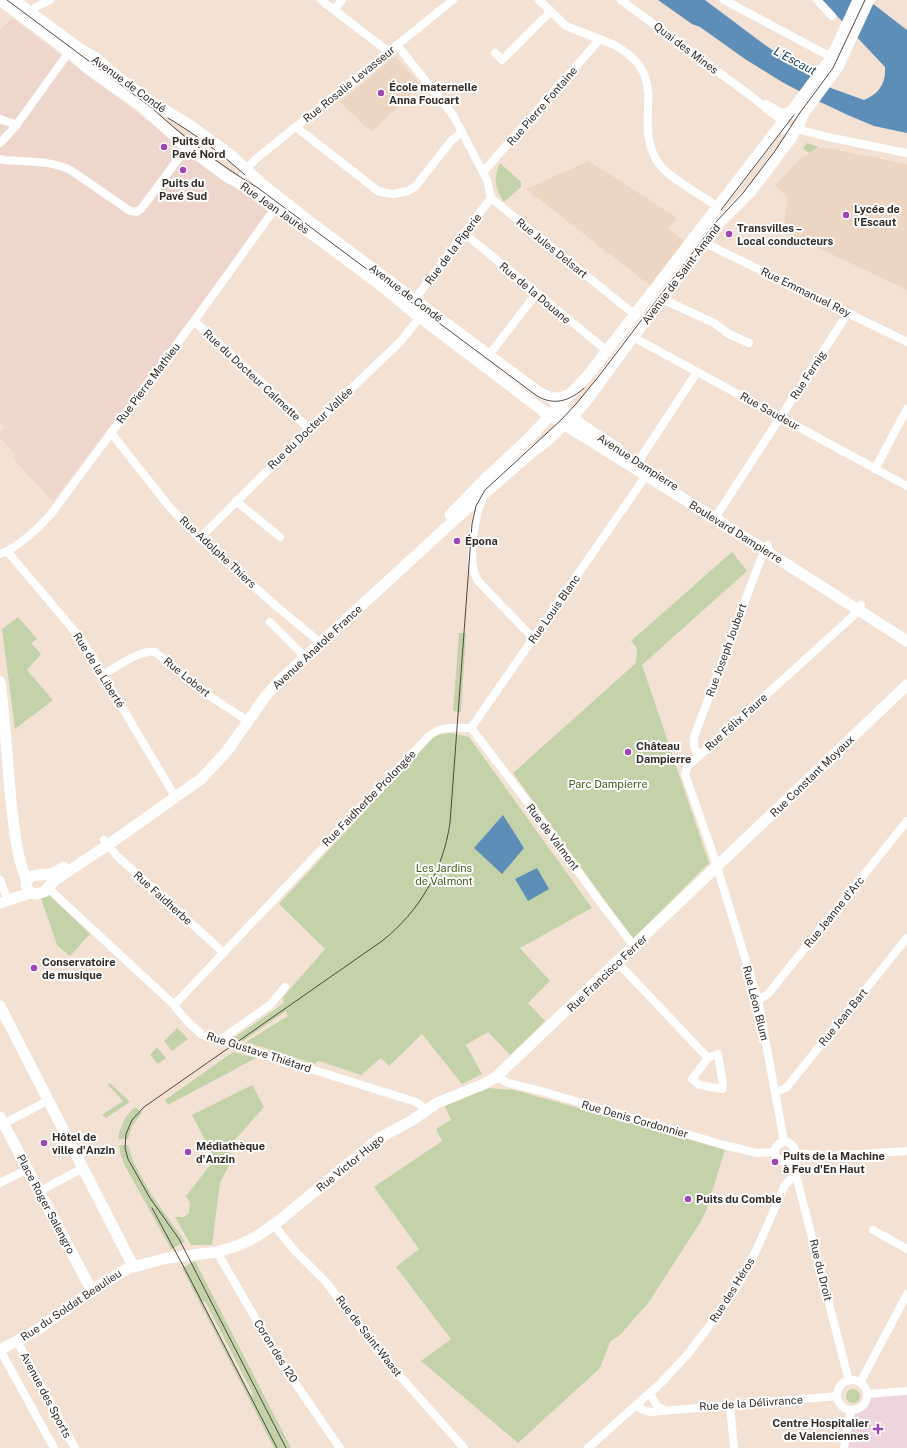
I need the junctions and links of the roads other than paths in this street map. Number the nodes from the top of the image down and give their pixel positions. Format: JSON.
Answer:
{"nodes":[{"id":1,"x":0,"y":0,"type":"edge"},
{"id":2,"x":14,"y":0,"type":"edge"},
{"id":3,"x":50,"y":0,"type":"edge"},
{"id":4,"x":321,"y":0,"type":"edge"},
{"id":5,"x":342,"y":0,"type":"edge"},
{"id":6,"x":453,"y":0,"type":"edge"},
{"id":7,"x":539,"y":0,"type":"edge"},
{"id":8,"x":621,"y":0,"type":"edge"},
{"id":9,"x":724,"y":0,"type":"edge"},
{"id":10,"x":817,"y":0,"type":"edge"},
{"id":11,"x":858,"y":0,"type":"edge"},
{"id":12,"x":869,"y":0,"type":"edge"},
{"id":13,"x":334,"y":10,"type":"junction"},
{"id":14,"x":550,"y":11,"type":"junction"},
{"id":15,"x":28,"y":16,"type":"junction"},
{"id":16,"x":832,"y":16,"type":"dead end"},
{"id":17,"x":600,"y":39,"type":"junction"},
{"id":18,"x":846,"y":40,"type":"junction"},
{"id":19,"x":397,"y":45,"type":"junction"},
{"id":20,"x":69,"y":52,"type":"junction"},
{"id":21,"x":389,"y":52,"type":"junction"},
{"id":22,"x":495,"y":53,"type":"dead end"},
{"id":23,"x":828,"y":61,"type":"junction"},
{"id":24,"x":787,"y":115,"type":"junction"},
{"id":25,"x":0,"y":118,"type":"edge"},
{"id":26,"x":800,"y":123,"type":"junction"},
{"id":27,"x":17,"y":124,"type":"junction"},
{"id":28,"x":296,"y":128,"type":"junction"},
{"id":29,"x":462,"y":132,"type":"junction"},
{"id":30,"x":0,"y":143,"type":"edge"},
{"id":31,"x":187,"y":147,"type":"junction"},
{"id":32,"x":907,"y":152,"type":"edge"},
{"id":33,"x":0,"y":159,"type":"edge"},
{"id":34,"x":247,"y":169,"type":"junction"},
{"id":35,"x":483,"y":172,"type":"junction"},
{"id":36,"x":238,"y":183,"type":"junction"},
{"id":37,"x":491,"y":198,"type":"junction"},
{"id":38,"x":278,"y":203,"type":"junction"},
{"id":39,"x":718,"y":207,"type":"junction"},
{"id":40,"x":464,"y":233,"type":"junction"},
{"id":41,"x":704,"y":243,"type":"junction"},
{"id":42,"x":536,"y":294,"type":"junction"},
{"id":43,"x":415,"y":299,"type":"junction"},
{"id":44,"x":662,"y":299,"type":"junction"},
{"id":45,"x":848,"y":313,"type":"junction"},
{"id":46,"x":635,"y":315,"type":"junction"},
{"id":47,"x":420,"y":317,"type":"junction"},
{"id":48,"x":194,"y":321,"type":"junction"},
{"id":49,"x":633,"y":337,"type":"junction"},
{"id":50,"x":907,"y":342,"type":"edge"},
{"id":51,"x":749,"y":343,"type":"dead end"},
{"id":52,"x":607,"y":351,"type":"junction"},
{"id":53,"x":489,"y":355,"type":"junction"},
{"id":54,"x":697,"y":372,"type":"junction"},
{"id":55,"x":572,"y":392,"type":"junction"},
{"id":56,"x":549,"y":398,"type":"junction"},
{"id":57,"x":537,"y":406,"type":"junction"},
{"id":58,"x":907,"y":409,"type":"edge"},
{"id":59,"x":555,"y":411,"type":"junction"},
{"id":60,"x":781,"y":417,"type":"junction"},
{"id":61,"x":568,"y":421,"type":"junction"},
{"id":62,"x":538,"y":428,"type":"junction"},
{"id":63,"x":309,"y":429,"type":"junction"},
{"id":64,"x":110,"y":433,"type":"junction"},
{"id":65,"x":636,"y":465,"type":"junction"},
{"id":66,"x":875,"y":469,"type":"junction"},
{"id":67,"x":648,"y":473,"type":"junction"},
{"id":68,"x":907,"y":486,"type":"edge"},
{"id":69,"x":486,"y":493,"type":"junction"},
{"id":70,"x":236,"y":502,"type":"junction"},
{"id":71,"x":717,"y":516,"type":"junction"},
{"id":72,"x":280,"y":537,"type":"dead end"},
{"id":73,"x":200,"y":538,"type":"junction"},
{"id":74,"x":767,"y":548,"type":"junction"},
{"id":75,"x":4,"y":553,"type":"edge"},
{"id":76,"x":859,"y":607,"type":"junction"},
{"id":77,"x":270,"y":622,"type":"dead end"},
{"id":78,"x":907,"y":634,"type":"edge"},
{"id":79,"x":533,"y":638,"type":"junction"},
{"id":80,"x":317,"y":641,"type":"junction"},
{"id":81,"x":907,"y":641,"type":"edge"},
{"id":82,"x":303,"y":654,"type":"junction"},
{"id":83,"x":103,"y":675,"type":"junction"},
{"id":84,"x":0,"y":682,"type":"edge"},
{"id":85,"x":907,"y":685,"type":"edge"},
{"id":86,"x":246,"y":719,"type":"junction"},
{"id":87,"x":471,"y":728,"type":"junction"},
{"id":88,"x":698,"y":757,"type":"junction"},
{"id":89,"x":175,"y":795,"type":"junction"},
{"id":90,"x":907,"y":821,"type":"edge"},
{"id":91,"x":106,"y":842,"type":"junction"},
{"id":92,"x":19,"y":854,"type":"junction"},
{"id":93,"x":717,"y":867,"type":"junction"},
{"id":94,"x":41,"y":875,"type":"junction"},
{"id":95,"x":0,"y":880,"type":"edge"},
{"id":96,"x":27,"y":886,"type":"junction"},
{"id":97,"x":48,"y":886,"type":"junction"},
{"id":98,"x":2,"y":897,"type":"edge"},
{"id":99,"x":907,"y":938,"type":"edge"},
{"id":100,"x":634,"y":946,"type":"junction"},
{"id":101,"x":224,"y":953,"type":"junction"},
{"id":102,"x":617,"y":962,"type":"junction"},
{"id":103,"x":285,"y":988,"type":"dead end"},
{"id":104,"x":758,"y":1000,"type":"junction"},
{"id":105,"x":174,"y":1005,"type":"junction"},
{"id":106,"x":0,"y":1006,"type":"edge"},
{"id":107,"x":220,"y":1040,"type":"junction"},
{"id":108,"x":708,"y":1058,"type":"junction"},
{"id":109,"x":496,"y":1077,"type":"junction"},
{"id":110,"x":776,"y":1092,"type":"junction"},
{"id":111,"x":49,"y":1100,"type":"junction"},
{"id":112,"x":426,"y":1110,"type":"junction"},
{"id":113,"x":2,"y":1121,"type":"edge"},
{"id":114,"x":784,"y":1141,"type":"junction"},
{"id":115,"x":907,"y":1151,"type":"edge"},
{"id":116,"x":775,"y":1152,"type":"junction"},
{"id":117,"x":794,"y":1156,"type":"junction"},
{"id":118,"x":83,"y":1168,"type":"junction"},
{"id":119,"x":28,"y":1169,"type":"junction"},
{"id":120,"x":796,"y":1174,"type":"junction"},
{"id":121,"x":0,"y":1183,"type":"edge"},
{"id":122,"x":40,"y":1191,"type":"junction"},
{"id":123,"x":274,"y":1225,"type":"junction"},
{"id":124,"x":873,"y":1230,"type":"dead end"},
{"id":125,"x":907,"y":1249,"type":"edge"},
{"id":126,"x":212,"y":1253,"type":"junction"},
{"id":127,"x":133,"y":1266,"type":"junction"},
{"id":128,"x":92,"y":1291,"type":"junction"},
{"id":129,"x":907,"y":1294,"type":"edge"},
{"id":130,"x":17,"y":1341,"type":"junction"},
{"id":131,"x":0,"y":1350,"type":"edge"},
{"id":132,"x":849,"y":1381,"type":"junction"},
{"id":133,"x":860,"y":1383,"type":"junction"},
{"id":134,"x":907,"y":1391,"type":"edge"},
{"id":135,"x":650,"y":1394,"type":"junction"},
{"id":136,"x":867,"y":1394,"type":"junction"},
{"id":137,"x":837,"y":1396,"type":"junction"},
{"id":138,"x":638,"y":1405,"type":"junction"},
{"id":139,"x":730,"y":1405,"type":"junction"},
{"id":140,"x":666,"y":1410,"type":"junction"},
{"id":141,"x":851,"y":1410,"type":"junction"},
{"id":142,"x":54,"y":1448,"type":"edge"},
{"id":143,"x":75,"y":1448,"type":"edge"},
{"id":144,"x":340,"y":1448,"type":"edge"},
{"id":145,"x":464,"y":1448,"type":"edge"},
{"id":146,"x":588,"y":1448,"type":"edge"},
{"id":147,"x":734,"y":1448,"type":"edge"},
{"id":148,"x":844,"y":1448,"type":"edge"}],
"edges":[{"from":1,"to":15,"type":"main road","name":"Rue Jean Jaurès"},
{"from":2,"to":15,"type":"main road","name":"Avenue de Condé"},
{"from":3,"to":15,"type":"street"},
{"from":4,"to":13,"type":"street"},
{"from":5,"to":13,"type":"street"},
{"from":6,"to":19,"type":"street","name":"Rue Rosalie Levasseur"},
{"from":7,"to":14,"type":"street"},
{"from":8,"to":24,"type":"street","name":"Quai des Mines"},
{"from":9,"to":23,"type":"street"},
{"from":10,"to":16,"type":"street"},
{"from":11,"to":18,"type":"main road"},
{"from":12,"to":18,"type":"main road"},
{"from":13,"to":21,"type":"street"},
{"from":14,"to":17,"type":"street"},
{"from":14,"to":22,"type":"street"},
{"from":15,"to":20,"type":"main road","name":"Rue Jean Jaurès"},
{"from":15,"to":34,"type":"main road","name":"Avenue de Condé"},
{"from":17,"to":35,"type":"street","name":"Rue Pierre Fontaine"},
{"from":17,"to":39,"type":"street"},
{"from":18,"to":23,"type":"main road","name":"Avenue de Saint-Amand"},
{"from":18,"to":26,"type":"main road","name":"Avenue de Saint-Amand"},
{"from":19,"to":21,"type":"street","name":"Rue Rosalie Levasseur"},
{"from":19,"to":29,"type":"street"},
{"from":20,"to":27,"type":"street"},
{"from":20,"to":31,"type":"main road","name":"Rue Jean Jaurès"},
{"from":21,"to":28,"type":"street","name":"Rue Rosalie Levasseur"},
{"from":23,"to":24,"type":"main road","name":"Avenue de Saint-Amand"},
{"from":24,"to":26,"type":"main road"},
{"from":24,"to":26,"type":"main road"},
{"from":24,"to":39,"type":"main road","name":"Avenue de Saint-Amand"},
{"from":25,"to":27,"type":"street"},
{"from":26,"to":32,"type":"street"},
{"from":26,"to":41,"type":"main road","name":"Avenue de Saint-Amand"},
{"from":27,"to":30,"type":"street"},
{"from":28,"to":29,"type":"street"},
{"from":28,"to":34,"type":"street","name":"Rue Rosalie Levasseur"},
{"from":29,"to":35,"type":"street"},
{"from":31,"to":33,"type":"street"},
{"from":31,"to":36,"type":"main road","name":"Rue Jean Jaurès"},
{"from":34,"to":36,"type":"street"},
{"from":34,"to":38,"type":"main road","name":"Avenue de Condé"},
{"from":35,"to":37,"type":"street"},
{"from":36,"to":38,"type":"main road","name":"Rue Jean Jaurès"},
{"from":37,"to":40,"type":"street","name":"Rue de la Piperie"},
{"from":37,"to":46,"type":"street","name":"Rue Jules Delsart"},
{"from":38,"to":43,"type":"main road","name":"Avenue de Condé"},
{"from":38,"to":47,"type":"main road","name":"Rue Jean Jaurès"},
{"from":38,"to":48,"type":"street","name":"Rue Pierre Mathieu"},
{"from":39,"to":46,"type":"main road","name":"Avenue de Saint-Amand"},
{"from":40,"to":42,"type":"street","name":"Rue de la Douane"},
{"from":40,"to":43,"type":"street","name":"Rue de la Piperie"},
{"from":41,"to":44,"type":"main road","name":"Avenue de Saint-Amand"},
{"from":41,"to":45,"type":"street","name":"Rue Emmanuel Rey"},
{"from":42,"to":52,"type":"street","name":"Rue de la Douane"},
{"from":42,"to":53,"type":"street"},
{"from":43,"to":53,"type":"main road","name":"Avenue de Condé"},
{"from":44,"to":49,"type":"main road","name":"Avenue de Saint-Amand"},
{"from":44,"to":51,"type":"street"},
{"from":45,"to":50,"type":"street","name":"Rue Emmanuel Rey"},
{"from":45,"to":60,"type":"street","name":"Rue Fernig"},
{"from":46,"to":52,"type":"main road","name":"Avenue de Saint-Amand"},
{"from":47,"to":57,"type":"main road","name":"Rue Jean Jaurès"},
{"from":47,"to":63,"type":"street","name":"Rue du Docteur Vallée"},
{"from":48,"to":63,"type":"street","name":"Rue du Docteur Calmette"},
{"from":48,"to":64,"type":"street","name":"Rue Pierre Mathieu"},
{"from":49,"to":54,"type":"street","name":"Rue Saudeur"},
{"from":49,"to":61,"type":"main road","name":"Avenue de Saint-Amand"},
{"from":52,"to":55,"type":"main road","name":"Avenue de Saint-Amand"},
{"from":53,"to":56,"type":"main road","name":"Avenue de Condé"},
{"from":54,"to":60,"type":"street","name":"Rue Saudeur"},
{"from":54,"to":65,"type":"street"},
{"from":55,"to":56,"type":"main road"},
{"from":55,"to":59,"type":"main road","name":"Avenue de Saint-Amand"},
{"from":56,"to":59,"type":"main road","name":"Avenue de Condé"},
{"from":57,"to":59,"type":"main road","name":"Rue Jean Jaurès"},
{"from":57,"to":62,"type":"main road"},
{"from":58,"to":66,"type":"street"},
{"from":59,"to":61,"type":"main road","name":"Avenue Dampierre"},
{"from":59,"to":62,"type":"main road","name":"Avenue Anatole France"},
{"from":60,"to":66,"type":"street","name":"Rue Saudeur"},
{"from":60,"to":71,"type":"street","name":"Rue Fernig"},
{"from":61,"to":65,"type":"main road","name":"Avenue Dampierre"},
{"from":61,"to":69,"type":"main road","name":"Avenue Anatole France"},
{"from":62,"to":80,"type":"main road","name":"Avenue Anatole France"},
{"from":63,"to":70,"type":"street","name":"Rue du Docteur Vallée"},
{"from":64,"to":73,"type":"street","name":"Rue Adolphe Thiers"},
{"from":64,"to":75,"type":"street","name":"Rue Pierre Mathieu"},
{"from":65,"to":67,"type":"main road","name":"Boulevard Dampierre"},
{"from":66,"to":68,"type":"street","name":"Rue Saudeur"},
{"from":67,"to":71,"type":"main road","name":"Boulevard Dampierre"},
{"from":67,"to":79,"type":"street","name":"Rue Louis Blanc"},
{"from":69,"to":79,"type":"street"},
{"from":69,"to":80,"type":"main road","name":"Avenue Anatole France"},
{"from":70,"to":72,"type":"street"},
{"from":70,"to":73,"type":"street","name":"Rue du Docteur Vallée"},
{"from":71,"to":74,"type":"main road","name":"Boulevard Dampierre"},
{"from":73,"to":80,"type":"street","name":"Rue Adolphe Thiers"},
{"from":74,"to":76,"type":"main road","name":"Boulevard Dampierre"},
{"from":74,"to":88,"type":"street","name":"Rue Joseph Joubert"},
{"from":75,"to":83,"type":"street","name":"Rue de la Liberté"},
{"from":76,"to":78,"type":"main road"},
{"from":76,"to":81,"type":"main road","name":"Boulevard Dampierre"},
{"from":76,"to":88,"type":"street","name":"Rue Félix Faure"},
{"from":77,"to":82,"type":"street"},
{"from":79,"to":87,"type":"street","name":"Rue Louis Blanc"},
{"from":80,"to":82,"type":"main road","name":"Avenue Anatole France"},
{"from":82,"to":86,"type":"main road","name":"Avenue Anatole France"},
{"from":83,"to":86,"type":"street","name":"Rue Lobert"},
{"from":83,"to":89,"type":"street","name":"Rue de la Liberté"},
{"from":84,"to":92,"type":"main road"},
{"from":85,"to":93,"type":"main road","name":"Rue Constant Moyaux"},
{"from":86,"to":89,"type":"main road","name":"Avenue Anatole France"},
{"from":87,"to":100,"type":"street","name":"Rue de Valmont"},
{"from":87,"to":101,"type":"street","name":"Rue Faidherbe Prolongée"},
{"from":88,"to":93,"type":"street","name":"Rue Félix Faure"},
{"from":89,"to":91,"type":"main road","name":"Avenue Anatole France"},
{"from":90,"to":104,"type":"street","name":"Rue Jeanne d'Arc"},
{"from":91,"to":94,"type":"main road","name":"Avenue Anatole France"},
{"from":91,"to":97,"type":"main road","name":"Avenue Anatole France"},
{"from":91,"to":101,"type":"street","name":"Rue Faidherbe"},
{"from":92,"to":94,"type":"main road"},
{"from":92,"to":96,"type":"main road"},
{"from":93,"to":100,"type":"main road","name":"Rue Francisco Ferrer"},
{"from":93,"to":104,"type":"street","name":"Rue Léon Blum"},
{"from":94,"to":96,"type":"main road","name":"Avenue Anatole France"},
{"from":94,"to":97,"type":"main road"},
{"from":95,"to":98,"type":"street"},
{"from":96,"to":97,"type":"main road","name":"Avenue Anatole France"},
{"from":96,"to":98,"type":"main road","name":"Avenue Anatole France"},
{"from":97,"to":105,"type":"street","name":"Rue Gustave Thiétard"},
{"from":99,"to":110,"type":"street","name":"Rue Jean Bart"},
{"from":100,"to":102,"type":"main road","name":"Rue Francisco Ferrer"},
{"from":101,"to":105,"type":"street"},
{"from":102,"to":108,"type":"street"},
{"from":102,"to":109,"type":"main road","name":"Rue Francisco Ferrer"},
{"from":103,"to":107,"type":"street"},
{"from":104,"to":110,"type":"street","name":"Rue Léon Blum"},
{"from":105,"to":107,"type":"street","name":"Rue Gustave Thiétard"},
{"from":106,"to":111,"type":"main road"},
{"from":107,"to":112,"type":"street","name":"Rue Gustave Thiétard"},
{"from":108,"to":108,"type":"street"},
{"from":109,"to":112,"type":"main road","name":"Rue Victor Hugo"},
{"from":109,"to":116,"type":"street","name":"Rue Denis Cordonnier"},
{"from":110,"to":114,"type":"street","name":"Rue Léon Blum"},
{"from":111,"to":113,"type":"street"},
{"from":111,"to":118,"type":"main road"},
{"from":112,"to":123,"type":"main road","name":"Rue Victor Hugo"},
{"from":113,"to":119,"type":"main road","name":"Place Roger Salengro"},
{"from":114,"to":116,"type":"street"},
{"from":114,"to":117,"type":"street"},
{"from":115,"to":117,"type":"street"},
{"from":116,"to":117,"type":"street"},
{"from":117,"to":120,"type":"street","name":"Rue du Droit"},
{"from":118,"to":122,"type":"street"},
{"from":118,"to":127,"type":"main road"},
{"from":119,"to":121,"type":"street"},
{"from":119,"to":122,"type":"main road","name":"Place Roger Salengro"},
{"from":120,"to":132,"type":"street","name":"Rue du Droit"},
{"from":120,"to":135,"type":"street","name":"Rue des Héros"},
{"from":122,"to":128,"type":"main road","name":"Place Roger Salengro"},
{"from":123,"to":126,"type":"main road","name":"Rue Victor Hugo"},
{"from":123,"to":145,"type":"street","name":"Rue de Saint-Waast"},
{"from":124,"to":125,"type":"street"},
{"from":126,"to":127,"type":"main road","name":"Rue du Soldat Beaulieu"},
{"from":126,"to":144,"type":"street","name":"Coron des 120"},
{"from":127,"to":128,"type":"main road","name":"Rue du Soldat Beaulieu"},
{"from":128,"to":130,"type":"main road","name":"Rue du Soldat Beaulieu"},
{"from":129,"to":133,"type":"street"},
{"from":130,"to":131,"type":"main road","name":"Rue du Soldat Beaulieu"},
{"from":130,"to":143,"type":"street","name":"Avenue des Sports"},
{"from":131,"to":142,"type":"street","name":"Avenue des Sports"},
{"from":132,"to":133,"type":"street"},
{"from":132,"to":137,"type":"street"},
{"from":133,"to":136,"type":"street"},
{"from":134,"to":136,"type":"street"},
{"from":135,"to":138,"type":"street","name":"Rue des Héros"},
{"from":135,"to":140,"type":"street"},
{"from":136,"to":141,"type":"street"},
{"from":137,"to":139,"type":"street","name":"Rue de la Délivrance"},
{"from":137,"to":141,"type":"street"},
{"from":138,"to":140,"type":"street","name":"Rue de la Délivrance"},
{"from":138,"to":146,"type":"street","name":"Rue des Héros"},
{"from":139,"to":140,"type":"street","name":"Rue de la Délivrance"},
{"from":139,"to":147,"type":"street"},
{"from":141,"to":148,"type":"street"}]}
